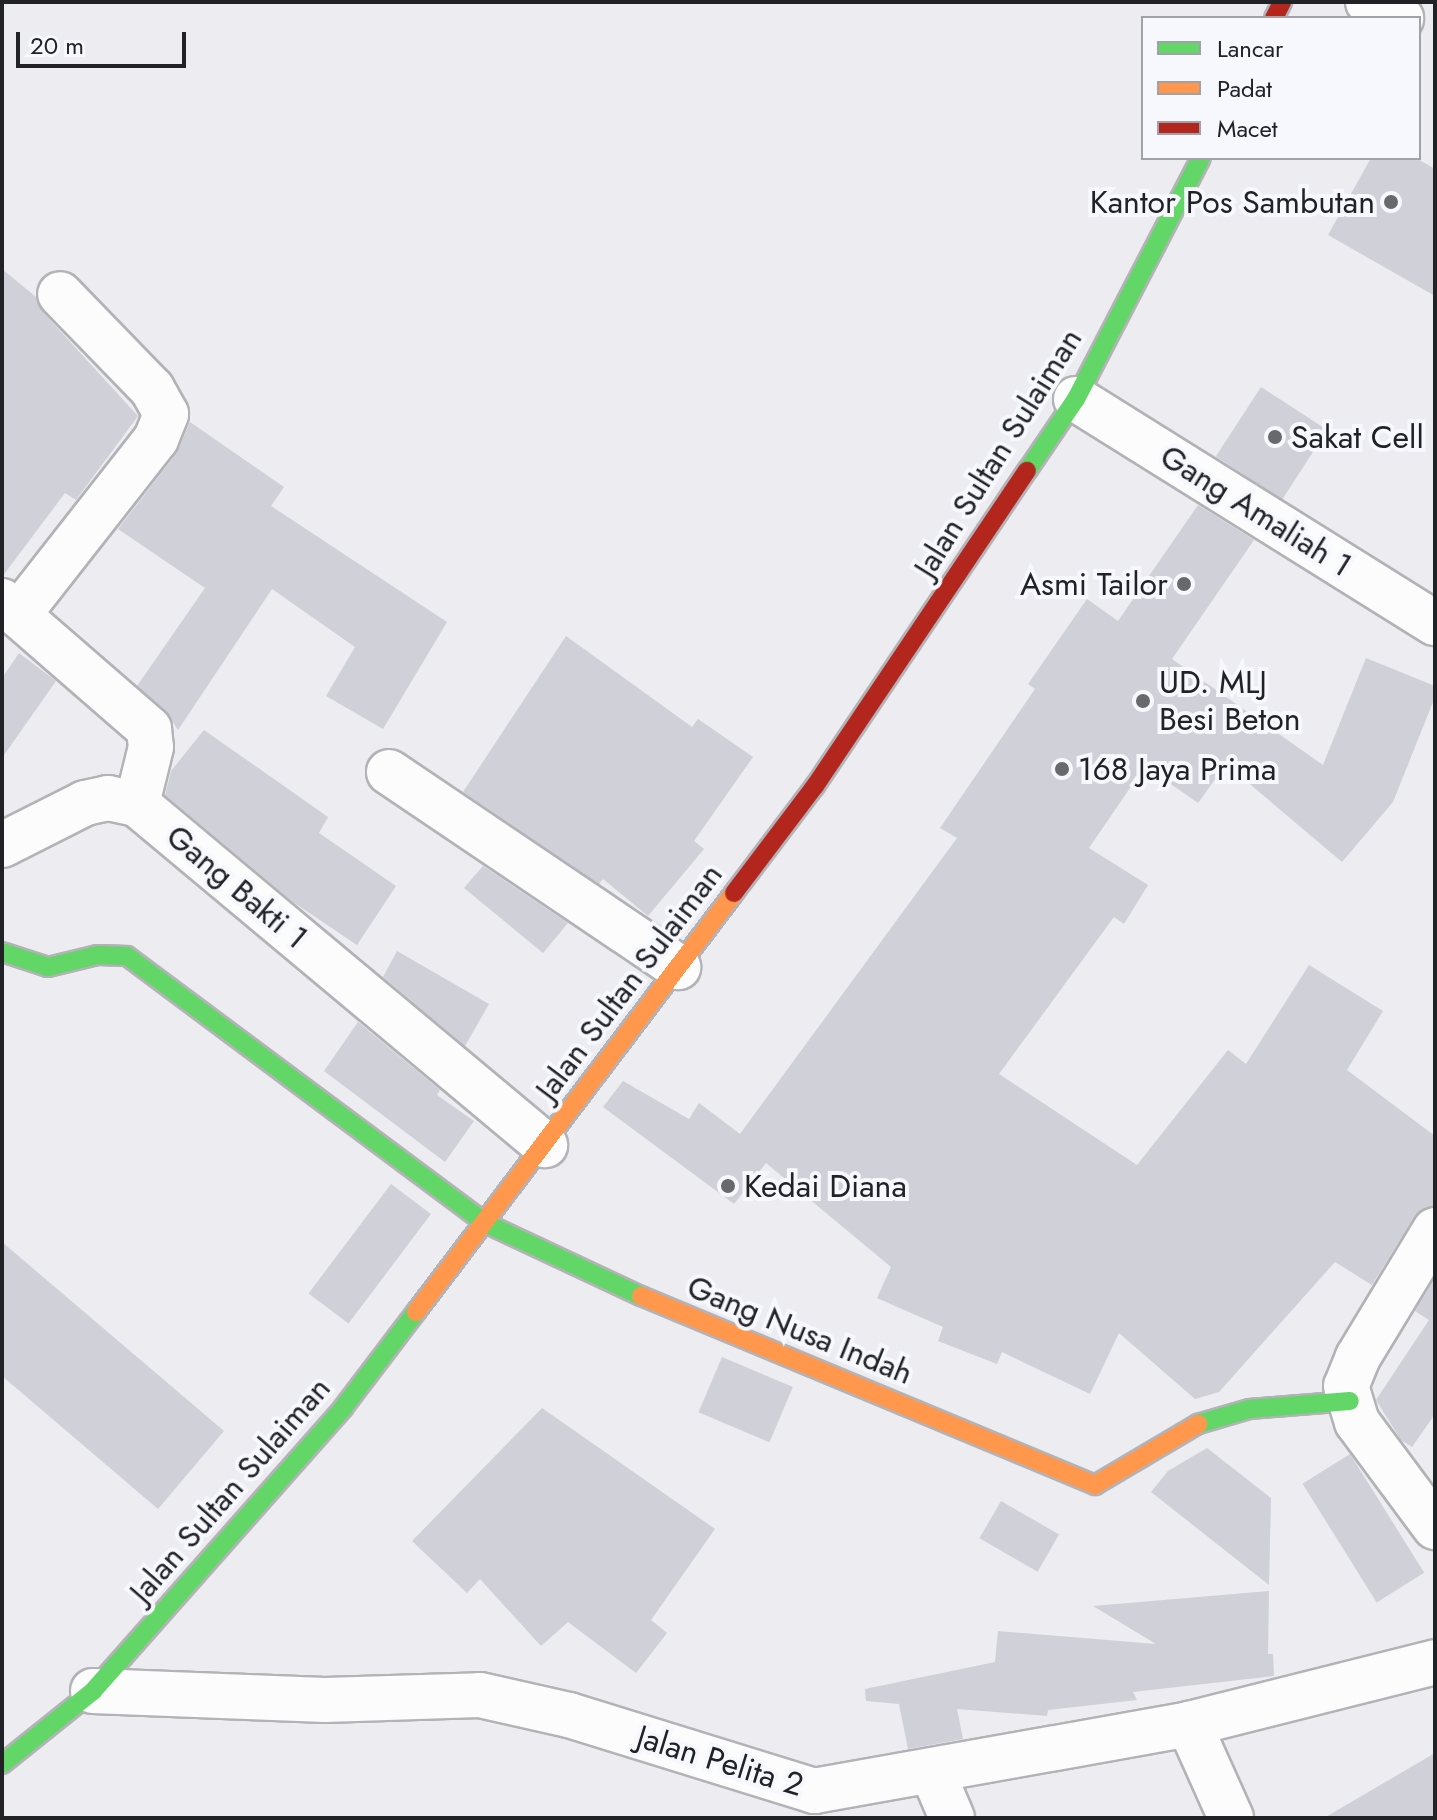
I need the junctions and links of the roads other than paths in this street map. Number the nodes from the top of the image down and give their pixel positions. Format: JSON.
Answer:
{"nodes":[{"id":1,"x":1368,"y":2,"type":"edge"},
{"id":2,"x":1397,"y":16,"type":"edge"},
{"id":3,"x":1200,"y":160,"type":"edge"},
{"id":4,"x":60,"y":294,"type":"dead end"},
{"id":5,"x":1076,"y":399,"type":"junction"},
{"id":6,"x":10,"y":608,"type":"edge"},
{"id":7,"x":1435,"y":623,"type":"edge"},
{"id":8,"x":389,"y":772,"type":"dead end"},
{"id":9,"x":137,"y":804,"type":"junction"},
{"id":10,"x":2,"y":845,"type":"edge"},
{"id":11,"x":2,"y":952,"type":"edge"},
{"id":12,"x":678,"y":967,"type":"junction"},
{"id":13,"x":545,"y":1145,"type":"junction"},
{"id":14,"x":485,"y":1223,"type":"junction"},
{"id":15,"x":1435,"y":1230,"type":"edge"},
{"id":16,"x":1350,"y":1401,"type":"junction"},
{"id":17,"x":1435,"y":1527,"type":"edge"},
{"id":18,"x":1435,"y":1662,"type":"edge"},
{"id":19,"x":93,"y":1691,"type":"junction"},
{"id":20,"x":1189,"y":1724,"type":"junction"},
{"id":21,"x":2,"y":1764,"type":"edge"},
{"id":22,"x":932,"y":1771,"type":"junction"},
{"id":23,"x":952,"y":1818,"type":"edge"},
{"id":24,"x":1231,"y":1818,"type":"edge"}],
"edges":[{"from":1,"to":2,"type":"street"},
{"from":3,"to":5,"type":"main road","name":"Jalan Sultan Sulaiman"},
{"from":4,"to":6,"type":"street"},
{"from":5,"to":7,"type":"street","name":"Gang Amaliah 1"},
{"from":5,"to":12,"type":"main road","name":"Jalan Sultan Sulaiman"},
{"from":6,"to":9,"type":"street","name":"Gang Bakti 1"},
{"from":8,"to":12,"type":"street"},
{"from":9,"to":10,"type":"street"},
{"from":9,"to":13,"type":"street","name":"Gang Bakti 1"},
{"from":11,"to":14,"type":"main road","name":"Gang Nusa Indah"},
{"from":12,"to":13,"type":"main road","name":"Jalan Sultan Sulaiman"},
{"from":13,"to":14,"type":"main road","name":"Jalan Sultan Sulaiman"},
{"from":14,"to":16,"type":"main road","name":"Gang Nusa Indah"},
{"from":14,"to":19,"type":"main road","name":"Jalan Sultan Sulaiman"},
{"from":15,"to":16,"type":"street"},
{"from":16,"to":17,"type":"street"},
{"from":18,"to":20,"type":"street","name":"Jalan Pelita 2"},
{"from":19,"to":21,"type":"main road","name":"Jalan Sultan Sulaiman"},
{"from":19,"to":22,"type":"street","name":"Jalan Pelita 2"},
{"from":20,"to":22,"type":"street","name":"Jalan Pelita 2"},
{"from":20,"to":24,"type":"street"},
{"from":22,"to":23,"type":"street"}]}
